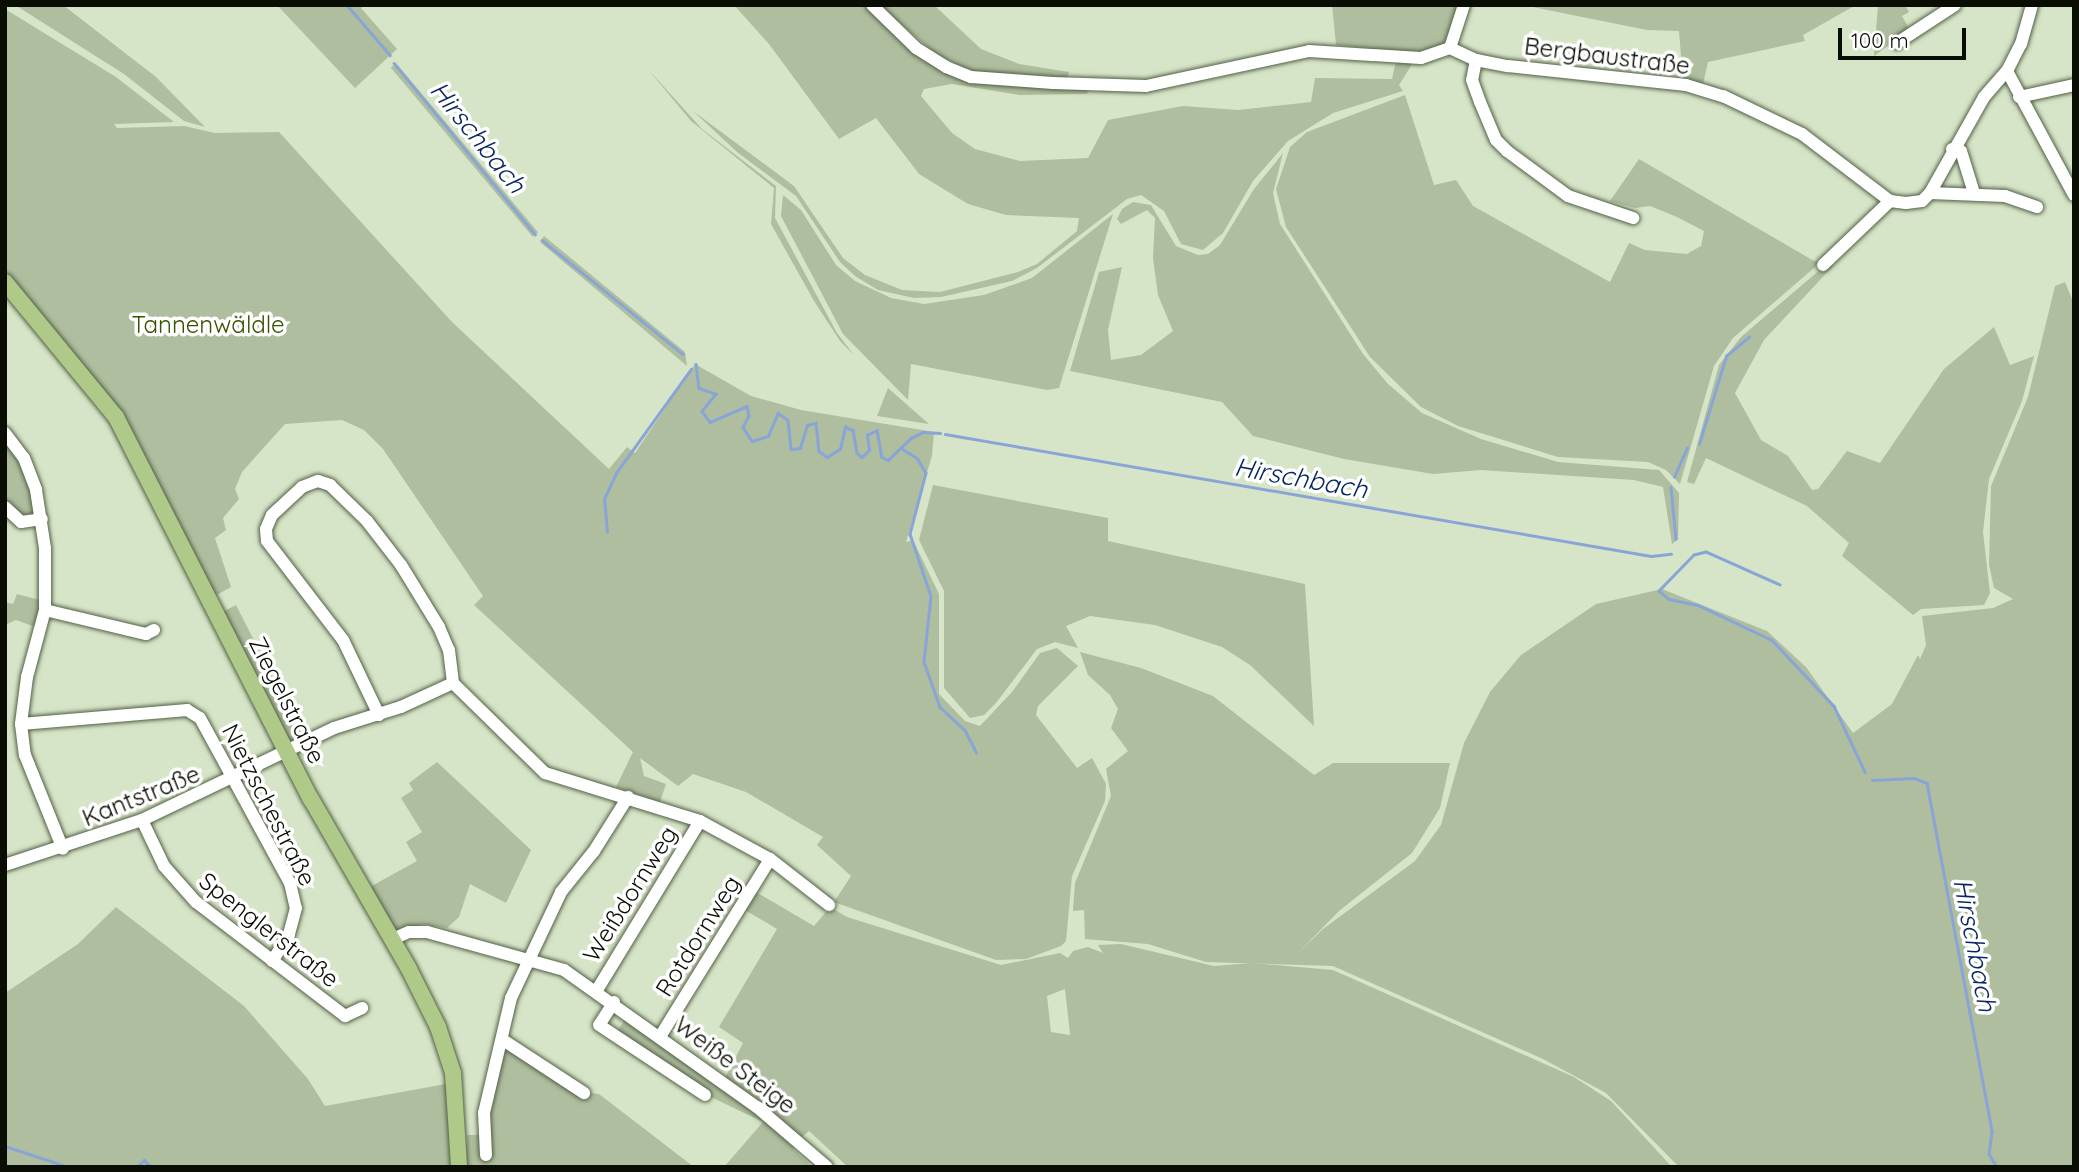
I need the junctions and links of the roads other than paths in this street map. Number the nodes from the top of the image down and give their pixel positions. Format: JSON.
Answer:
{"nodes":[{"id":1,"x":872,"y":5,"type":"edge"},
{"id":2,"x":1464,"y":5,"type":"edge"},
{"id":3,"x":1955,"y":5,"type":"edge"},
{"id":4,"x":2032,"y":5,"type":"edge"},
{"id":5,"x":1897,"y":43,"type":"dead end"},
{"id":6,"x":1450,"y":48,"type":"junction"},
{"id":7,"x":1476,"y":60,"type":"junction"},
{"id":8,"x":2007,"y":71,"type":"junction"},
{"id":9,"x":2074,"y":85,"type":"edge"},
{"id":10,"x":2019,"y":97,"type":"junction"},
{"id":11,"x":1952,"y":149,"type":"junction"},
{"id":12,"x":1930,"y":193,"type":"junction"},
{"id":13,"x":1973,"y":193,"type":"junction"},
{"id":14,"x":2074,"y":195,"type":"edge"},
{"id":15,"x":1890,"y":201,"type":"junction"},
{"id":16,"x":2038,"y":207,"type":"dead end"},
{"id":17,"x":1633,"y":218,"type":"dead end"},
{"id":18,"x":1823,"y":265,"type":"dead end"},
{"id":19,"x":5,"y":282,"type":"edge"},
{"id":20,"x":5,"y":433,"type":"edge"},
{"id":21,"x":5,"y":507,"type":"edge"},
{"id":22,"x":42,"y":519,"type":"junction"},
{"id":23,"x":45,"y":610,"type":"junction"},
{"id":24,"x":154,"y":630,"type":"dead end"},
{"id":25,"x":453,"y":683,"type":"junction"},
{"id":26,"x":379,"y":715,"type":"junction"},
{"id":27,"x":21,"y":724,"type":"junction"},
{"id":28,"x":286,"y":750,"type":"junction"},
{"id":29,"x":233,"y":780,"type":"junction"},
{"id":30,"x":628,"y":797,"type":"junction"},
{"id":31,"x":142,"y":820,"type":"junction"},
{"id":32,"x":700,"y":821,"type":"junction"},
{"id":33,"x":63,"y":849,"type":"junction"},
{"id":34,"x":770,"y":859,"type":"junction"},
{"id":35,"x":5,"y":865,"type":"edge"},
{"id":36,"x":829,"y":905,"type":"dead end"},
{"id":37,"x":393,"y":939,"type":"junction"},
{"id":38,"x":527,"y":959,"type":"junction"},
{"id":39,"x":272,"y":961,"type":"junction"},
{"id":40,"x":597,"y":990,"type":"junction"},
{"id":41,"x":614,"y":1002,"type":"junction"},
{"id":42,"x":362,"y":1008,"type":"dead end"},
{"id":43,"x":661,"y":1035,"type":"junction"},
{"id":44,"x":503,"y":1040,"type":"junction"},
{"id":45,"x":584,"y":1093,"type":"dead end"},
{"id":46,"x":705,"y":1095,"type":"dead end"},
{"id":47,"x":486,"y":1155,"type":"dead end"},
{"id":48,"x":460,"y":1167,"type":"edge"},
{"id":49,"x":827,"y":1167,"type":"edge"}],
"edges":[{"from":1,"to":6,"type":"street"},
{"from":2,"to":6,"type":"street"},
{"from":3,"to":5,"type":"street"},
{"from":4,"to":8,"type":"street"},
{"from":6,"to":7,"type":"street","name":"Bergbaustraße"},
{"from":7,"to":15,"type":"street","name":"Bergbaustraße"},
{"from":7,"to":17,"type":"street"},
{"from":8,"to":10,"type":"street"},
{"from":8,"to":11,"type":"street"},
{"from":9,"to":10,"type":"street"},
{"from":10,"to":14,"type":"street"},
{"from":11,"to":12,"type":"street"},
{"from":11,"to":13,"type":"street"},
{"from":12,"to":13,"type":"street"},
{"from":12,"to":15,"type":"street"},
{"from":13,"to":16,"type":"street"},
{"from":15,"to":18,"type":"street"},
{"from":19,"to":28,"type":"main road","name":"Ziegelstraße"},
{"from":20,"to":22,"type":"street"},
{"from":21,"to":22,"type":"street"},
{"from":22,"to":23,"type":"street"},
{"from":23,"to":24,"type":"street"},
{"from":23,"to":27,"type":"street"},
{"from":25,"to":26,"type":"street","name":"Kantstraße"},
{"from":25,"to":26,"type":"street"},
{"from":25,"to":30,"type":"street"},
{"from":26,"to":28,"type":"street","name":"Kantstraße"},
{"from":27,"to":29,"type":"street","name":"Nietzschestraße"},
{"from":27,"to":33,"type":"street"},
{"from":28,"to":29,"type":"street","name":"Kantstraße"},
{"from":28,"to":37,"type":"main road","name":"Ziegelstraße"},
{"from":29,"to":31,"type":"street","name":"Kantstraße"},
{"from":29,"to":39,"type":"street","name":"Nietzschestraße"},
{"from":30,"to":32,"type":"street"},
{"from":30,"to":38,"type":"street"},
{"from":31,"to":33,"type":"street","name":"Kantstraße"},
{"from":31,"to":39,"type":"street","name":"Spenglerstraße"},
{"from":32,"to":34,"type":"street"},
{"from":32,"to":40,"type":"street","name":"Weißdornweg"},
{"from":33,"to":35,"type":"street","name":"Kantstraße"},
{"from":34,"to":36,"type":"street"},
{"from":34,"to":43,"type":"street","name":"Rotdornweg"},
{"from":37,"to":38,"type":"street","name":"Weiße Steige"},
{"from":37,"to":48,"type":"main road","name":"Ziegelstraße"},
{"from":38,"to":40,"type":"street","name":"Weiße Steige"},
{"from":38,"to":44,"type":"street"},
{"from":39,"to":42,"type":"street","name":"Spenglerstraße"},
{"from":40,"to":41,"type":"street","name":"Weiße Steige"},
{"from":41,"to":43,"type":"street","name":"Weiße Steige"},
{"from":41,"to":46,"type":"street","name":"Weiße Steige"},
{"from":43,"to":49,"type":"street","name":"Weiße Steige"},
{"from":44,"to":45,"type":"street"},
{"from":44,"to":47,"type":"street"}]}
